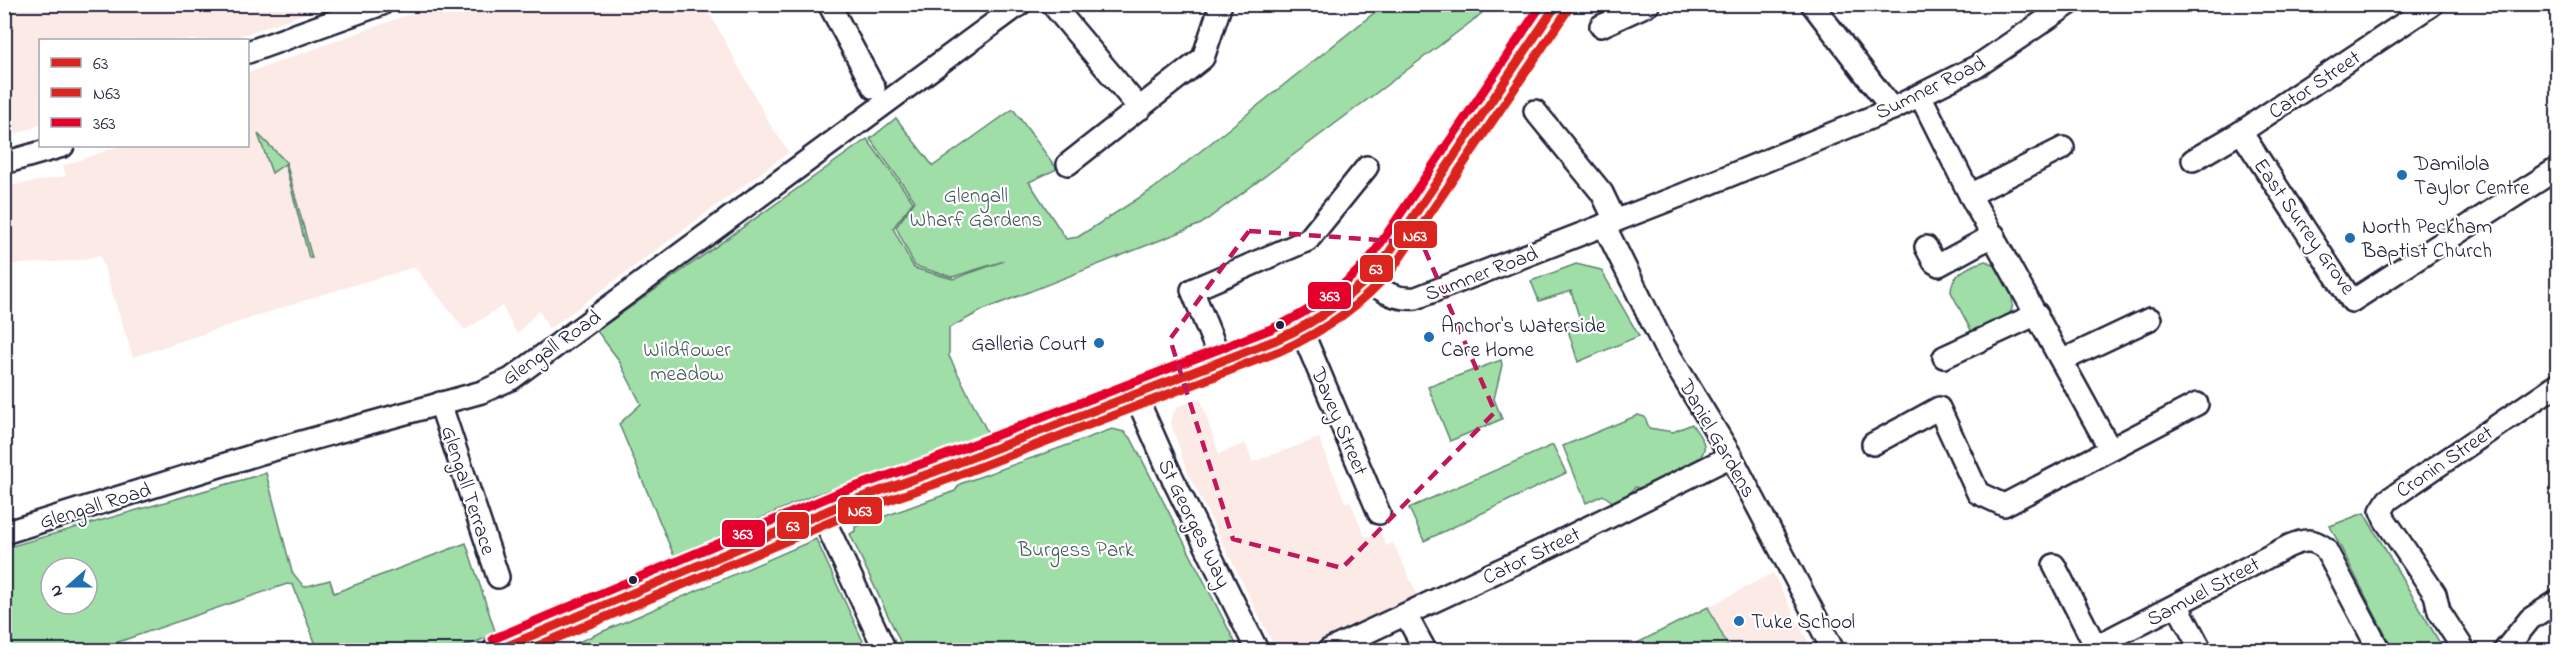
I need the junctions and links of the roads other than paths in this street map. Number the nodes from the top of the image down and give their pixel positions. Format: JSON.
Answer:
{"nodes":[{"id":1,"x":382,"y":4,"type":"edge"},
{"id":2,"x":829,"y":4,"type":"edge"},
{"id":3,"x":1020,"y":4,"type":"edge"},
{"id":4,"x":1052,"y":4,"type":"edge"},
{"id":5,"x":1221,"y":4,"type":"edge"},
{"id":6,"x":1557,"y":4,"type":"edge"},
{"id":7,"x":1649,"y":4,"type":"edge"},
{"id":8,"x":1812,"y":4,"type":"edge"},
{"id":9,"x":2069,"y":4,"type":"edge"},
{"id":10,"x":2433,"y":4,"type":"edge"},
{"id":11,"x":1601,"y":26,"type":"dead end"},
{"id":12,"x":249,"y":52,"type":"edge"},
{"id":13,"x":874,"y":88,"type":"dead end"},
{"id":14,"x":1920,"y":95,"type":"junction"},
{"id":15,"x":1140,"y":109,"type":"junction"},
{"id":16,"x":1892,"y":109,"type":"junction"},
{"id":17,"x":1535,"y":111,"type":"dead end"},
{"id":18,"x":2241,"y":132,"type":"junction"},
{"id":19,"x":60,"y":147,"type":"edge"},
{"id":20,"x":2063,"y":148,"type":"dead end"},
{"id":21,"x":2193,"y":160,"type":"dead end"},
{"id":22,"x":4,"y":163,"type":"edge"},
{"id":23,"x":1068,"y":164,"type":"dead end"},
{"id":24,"x":1367,"y":167,"type":"dead end"},
{"id":25,"x":2558,"y":168,"type":"edge"},
{"id":26,"x":1970,"y":195,"type":"junction"},
{"id":27,"x":1610,"y":223,"type":"junction"},
{"id":28,"x":1994,"y":235,"type":"junction"},
{"id":29,"x":1926,"y":247,"type":"dead end"},
{"id":30,"x":1368,"y":281,"type":"junction"},
{"id":31,"x":2037,"y":314,"type":"junction"},
{"id":32,"x":2150,"y":319,"type":"dead end"},
{"id":33,"x":1301,"y":329,"type":"junction"},
{"id":34,"x":1944,"y":357,"type":"dead end"},
{"id":35,"x":2062,"y":360,"type":"junction"},
{"id":36,"x":1221,"y":361,"type":"junction"},
{"id":37,"x":2558,"y":384,"type":"edge"},
{"id":38,"x":1135,"y":394,"type":"junction"},
{"id":39,"x":440,"y":403,"type":"junction"},
{"id":40,"x":2197,"y":404,"type":"dead end"},
{"id":41,"x":1873,"y":444,"type":"dead end"},
{"id":42,"x":2110,"y":449,"type":"junction"},
{"id":43,"x":1731,"y":456,"type":"junction"},
{"id":44,"x":820,"y":513,"type":"junction"},
{"id":45,"x":1379,"y":513,"type":"dead end"},
{"id":46,"x":4,"y":533,"type":"edge"},
{"id":47,"x":2054,"y":565,"type":"dead end"},
{"id":48,"x":498,"y":577,"type":"dead end"},
{"id":49,"x":2558,"y":601,"type":"edge"},
{"id":50,"x":2177,"y":605,"type":"junction"},
{"id":51,"x":1406,"y":615,"type":"junction"},
{"id":52,"x":511,"y":648,"type":"edge"},
{"id":53,"x":2093,"y":649,"type":"edge"},
{"id":54,"x":885,"y":651,"type":"edge"},
{"id":55,"x":1257,"y":651,"type":"edge"},
{"id":56,"x":1329,"y":651,"type":"edge"},
{"id":57,"x":1425,"y":651,"type":"edge"},
{"id":58,"x":1833,"y":651,"type":"edge"},
{"id":59,"x":2201,"y":651,"type":"edge"},
{"id":60,"x":2379,"y":651,"type":"edge"},
{"id":61,"x":2464,"y":651,"type":"edge"},
{"id":62,"x":2505,"y":651,"type":"edge"}],
"edges":[{"from":1,"to":12,"type":"street"},
{"from":2,"to":13,"type":"street"},
{"from":3,"to":39,"type":"street","name":"Glengall Road"},
{"from":4,"to":15,"type":"street"},
{"from":5,"to":15,"type":"street"},
{"from":6,"to":30,"type":"main road"},
{"from":7,"to":11,"type":"street"},
{"from":8,"to":16,"type":"street"},
{"from":9,"to":14,"type":"street","name":"Sumner Road"},
{"from":10,"to":18,"type":"street","name":"Cator Street"},
{"from":14,"to":16,"type":"street","name":"Sumner Road"},
{"from":14,"to":26,"type":"street"},
{"from":15,"to":23,"type":"street"},
{"from":16,"to":27,"type":"street","name":"Sumner Road"},
{"from":17,"to":27,"type":"street","name":"Daniel Gardens"},
{"from":18,"to":21,"type":"street","name":"Cator Street"},
{"from":18,"to":25,"type":"street","name":"East Surrey Grove"},
{"from":19,"to":22,"type":"street"},
{"from":20,"to":26,"type":"street"},
{"from":24,"to":36,"type":"street"},
{"from":26,"to":28,"type":"street"},
{"from":27,"to":30,"type":"street","name":"Sumner Road"},
{"from":27,"to":43,"type":"street","name":"Daniel Gardens"},
{"from":28,"to":29,"type":"street"},
{"from":28,"to":31,"type":"street"},
{"from":30,"to":33,"type":"main road"},
{"from":31,"to":34,"type":"street"},
{"from":31,"to":35,"type":"street"},
{"from":32,"to":35,"type":"street"},
{"from":33,"to":36,"type":"main road"},
{"from":33,"to":45,"type":"street","name":"Davey Street"},
{"from":35,"to":42,"type":"street"},
{"from":36,"to":38,"type":"main road"},
{"from":37,"to":61,"type":"street","name":"Cronin Street"},
{"from":38,"to":44,"type":"main road"},
{"from":38,"to":55,"type":"street","name":"St Georges Way"},
{"from":39,"to":46,"type":"street","name":"Glengall Road"},
{"from":39,"to":48,"type":"street","name":"Glengall Terrace"},
{"from":40,"to":42,"type":"street"},
{"from":41,"to":42,"type":"street"},
{"from":43,"to":51,"type":"street","name":"Cator Street"},
{"from":43,"to":58,"type":"street","name":"Daniel Gardens"},
{"from":44,"to":52,"type":"main road"},
{"from":44,"to":54,"type":"street"},
{"from":47,"to":53,"type":"street","name":"Samuel Street"},
{"from":49,"to":62,"type":"street"},
{"from":50,"to":53,"type":"street","name":"Samuel Street"},
{"from":50,"to":59,"type":"street"},
{"from":50,"to":60,"type":"street","name":"Samuel Street"},
{"from":51,"to":56,"type":"street","name":"Cator Street"},
{"from":51,"to":57,"type":"street"}]}
